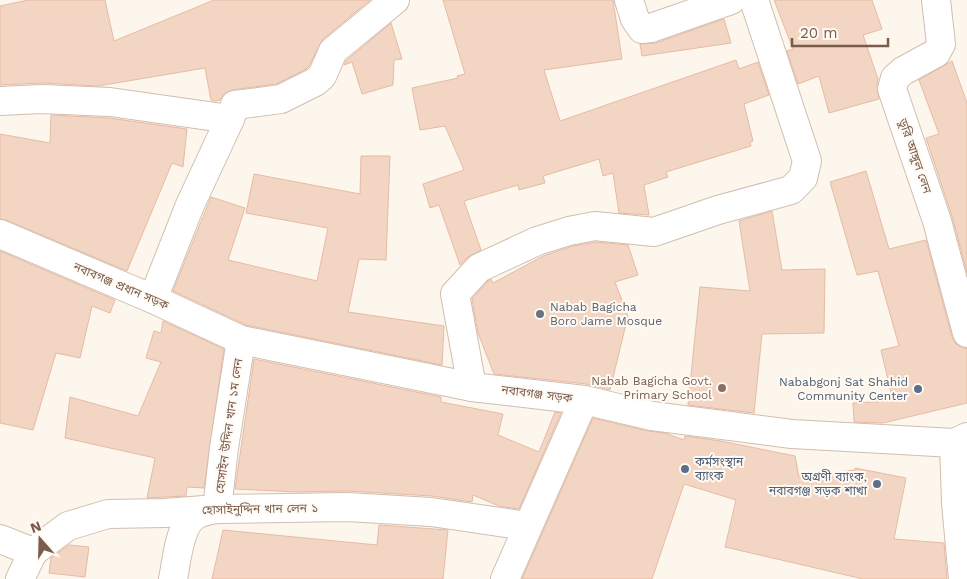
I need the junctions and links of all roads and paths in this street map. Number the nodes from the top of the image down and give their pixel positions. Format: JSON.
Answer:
{"nodes":[{"id":1,"x":395,"y":0,"type":"edge"},
{"id":2,"x":629,"y":0,"type":"edge"},
{"id":3,"x":731,"y":0,"type":"edge"},
{"id":4,"x":754,"y":0,"type":"edge"},
{"id":5,"x":936,"y":0,"type":"edge"},
{"id":6,"x":0,"y":101,"type":"edge"},
{"id":7,"x":230,"y":120,"type":"junction"},
{"id":8,"x":0,"y":234,"type":"edge"},
{"id":9,"x":154,"y":299,"type":"junction"},
{"id":10,"x":967,"y":333,"type":"edge"},
{"id":11,"x":241,"y":340,"type":"junction"},
{"id":12,"x":472,"y":387,"type":"junction"},
{"id":13,"x":584,"y":400,"type":"junction"},
{"id":14,"x":960,"y":440,"type":"edge"},
{"id":15,"x":218,"y":509,"type":"junction"},
{"id":16,"x":527,"y":526,"type":"junction"},
{"id":17,"x":0,"y":539,"type":"edge"},
{"id":18,"x":33,"y":552,"type":"junction"},
{"id":19,"x":20,"y":579,"type":"edge"},
{"id":20,"x":173,"y":579,"type":"edge"},
{"id":21,"x":504,"y":579,"type":"edge"},
{"id":22,"x":964,"y":579,"type":"edge"}],
"edges":[{"from":1,"to":7,"type":"street"},
{"from":2,"to":3,"type":"street"},
{"from":4,"to":12,"type":"street"},
{"from":5,"to":10,"type":"street","name":"ডুরি আঙ্গুল লেন"},
{"from":6,"to":7,"type":"street"},
{"from":7,"to":9,"type":"street"},
{"from":8,"to":9,"type":"street","name":"নবাবগঞ্জ প্রধান সড়ক"},
{"from":9,"to":11,"type":"street","name":"নবাবগঞ্জ প্রধান সড়ক"},
{"from":11,"to":12,"type":"street","name":"নবাবগঞ্জ সড়ক"},
{"from":11,"to":15,"type":"street","name":"হোসাইন উদ্দিন খান ১ম লেন"},
{"from":12,"to":13,"type":"street","name":"নবাবগঞ্জ সড়ক"},
{"from":13,"to":14,"type":"street","name":"নবাবগঞ্জ সড়ক"},
{"from":13,"to":16,"type":"street"},
{"from":14,"to":22,"type":"street"},
{"from":15,"to":16,"type":"street","name":"হোসাইনুদ্দিন খান লেন ১"},
{"from":15,"to":18,"type":"street","name":"হোসাইনুদ্দিন খান লেন ১"},
{"from":15,"to":20,"type":"street","name":"হোসাইন উদ্দিন খান ১ম লেন"},
{"from":16,"to":21,"type":"street"},
{"from":17,"to":18,"type":"street"},
{"from":18,"to":19,"type":"street","name":"হোসাইনুদ্দিন খান লেন ১"}]}
